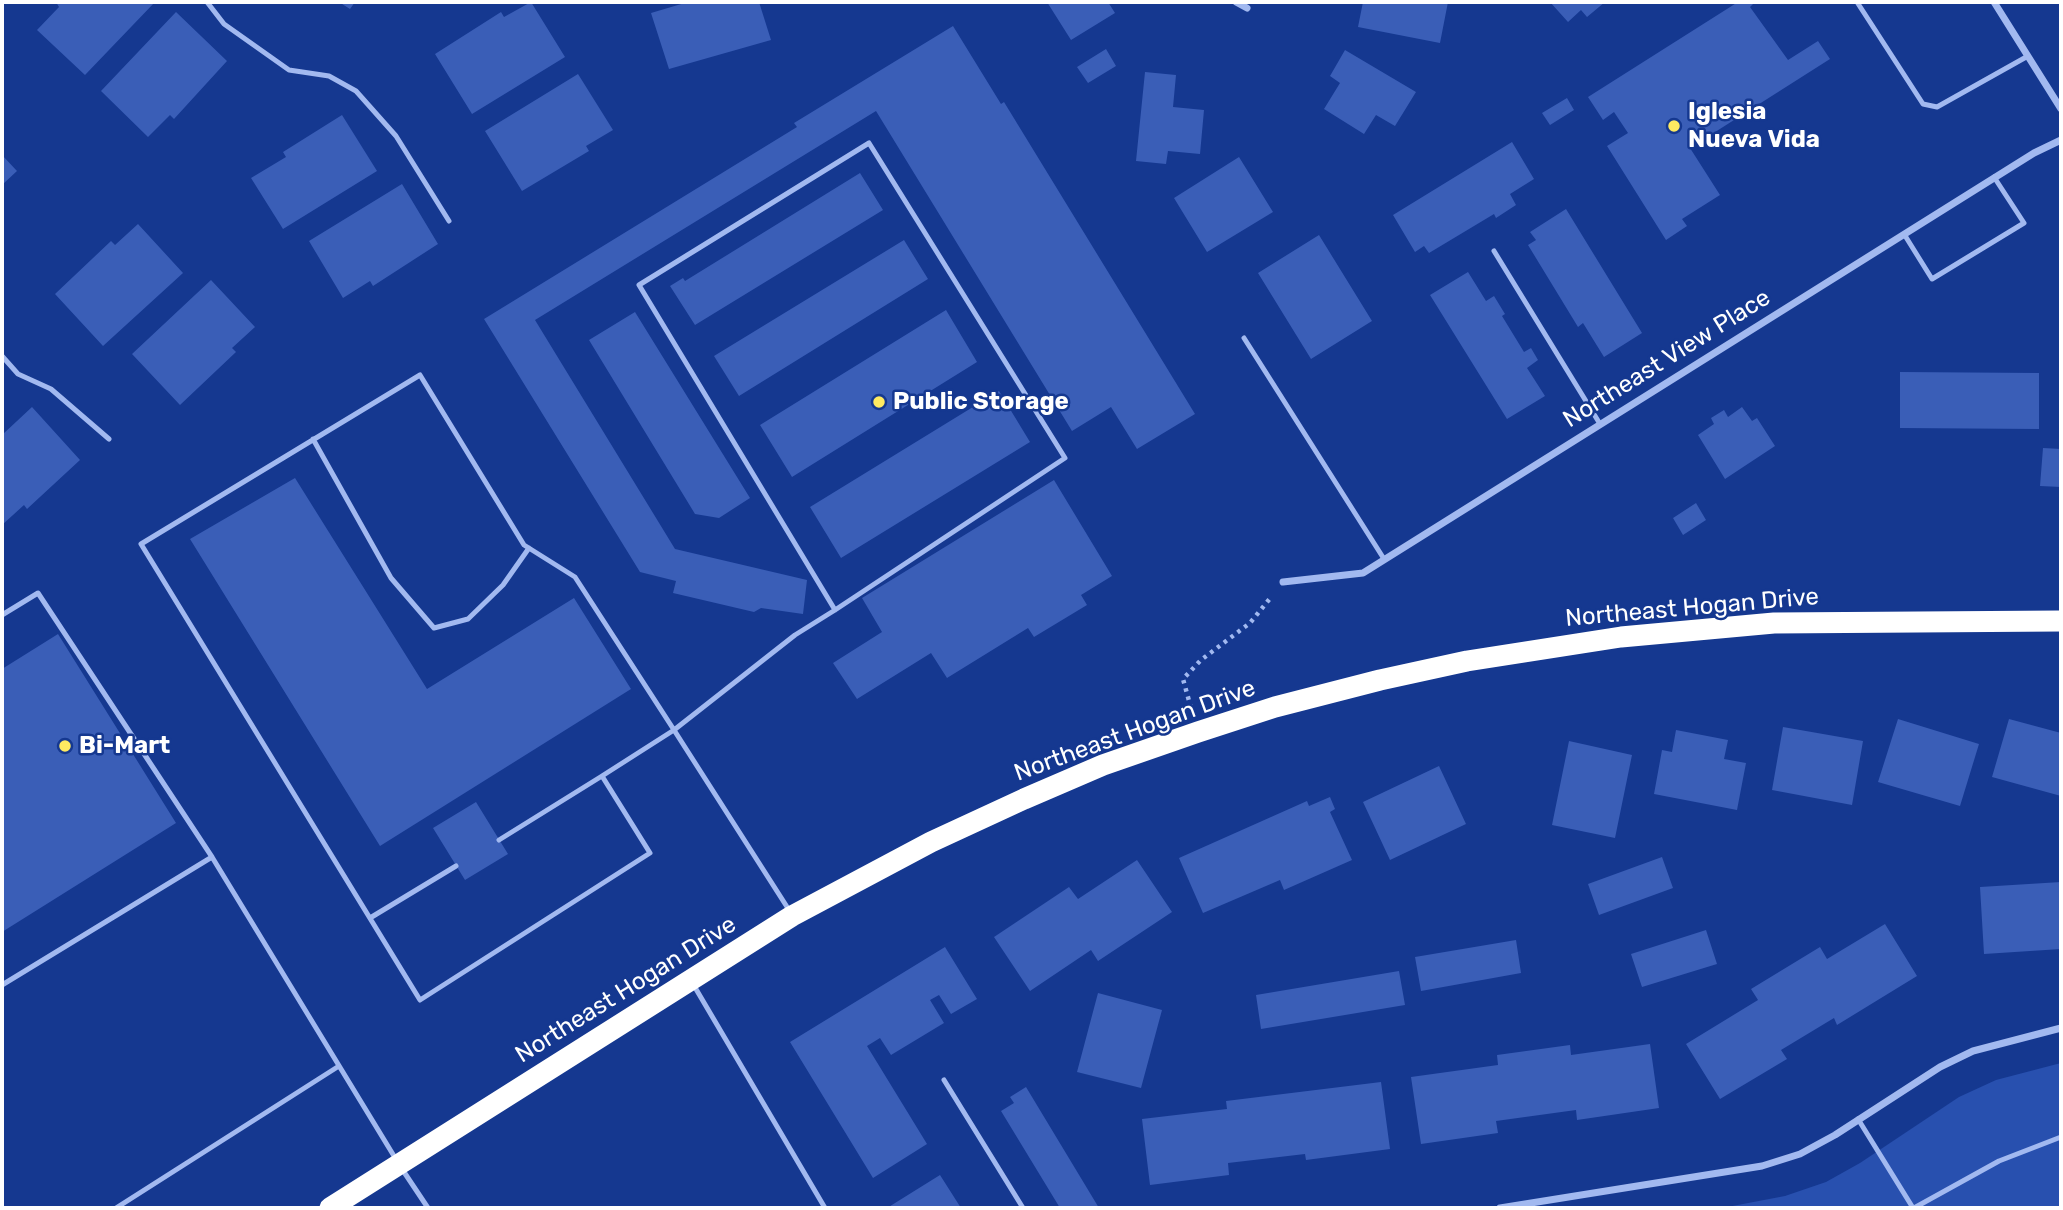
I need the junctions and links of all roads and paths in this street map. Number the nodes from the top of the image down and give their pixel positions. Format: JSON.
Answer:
{"nodes":[{"id":1,"x":207,"y":2,"type":"edge"},
{"id":2,"x":1236,"y":2,"type":"edge"},
{"id":3,"x":1857,"y":2,"type":"edge"},
{"id":4,"x":1993,"y":2,"type":"edge"},
{"id":5,"x":1247,"y":8,"type":"dead end"},
{"id":6,"x":2028,"y":56,"type":"junction"},
{"id":7,"x":2061,"y":109,"type":"edge"},
{"id":8,"x":2061,"y":140,"type":"edge"},
{"id":9,"x":1994,"y":177,"type":"junction"},
{"id":10,"x":449,"y":221,"type":"dead end"},
{"id":11,"x":1904,"y":234,"type":"junction"},
{"id":12,"x":1494,"y":251,"type":"dead end"},
{"id":13,"x":1244,"y":338,"type":"dead end"},
{"id":14,"x":2,"y":356,"type":"edge"},
{"id":15,"x":1600,"y":424,"type":"junction"},
{"id":16,"x":109,"y":439,"type":"dead end"},
{"id":17,"x":313,"y":439,"type":"junction"},
{"id":18,"x":529,"y":548,"type":"junction"},
{"id":19,"x":1384,"y":559,"type":"junction"},
{"id":20,"x":1283,"y":582,"type":"joint"},
{"id":21,"x":835,"y":610,"type":"junction"},
{"id":22,"x":2,"y":615,"type":"edge"},
{"id":23,"x":2061,"y":621,"type":"edge"},
{"id":24,"x":674,"y":730,"type":"junction"},
{"id":25,"x":1198,"y":732,"type":"junction"},
{"id":26,"x":602,"y":776,"type":"junction"},
{"id":27,"x":499,"y":840,"type":"dead end"},
{"id":28,"x":212,"y":857,"type":"junction"},
{"id":29,"x":456,"y":866,"type":"dead end"},
{"id":30,"x":792,"y":916,"type":"junction"},
{"id":31,"x":370,"y":918,"type":"junction"},
{"id":32,"x":691,"y":981,"type":"junction"},
{"id":33,"x":2,"y":985,"type":"edge"},
{"id":34,"x":2061,"y":1028,"type":"edge"},
{"id":35,"x":340,"y":1066,"type":"junction"},
{"id":36,"x":944,"y":1080,"type":"dead end"},
{"id":37,"x":1858,"y":1119,"type":"junction"},
{"id":38,"x":2061,"y":1138,"type":"edge"},
{"id":39,"x":399,"y":1165,"type":"junction"},
{"id":40,"x":1514,"y":1207,"type":"edge"},
{"id":41,"x":116,"y":1208,"type":"edge"},
{"id":42,"x":330,"y":1208,"type":"edge"},
{"id":43,"x":428,"y":1208,"type":"edge"},
{"id":44,"x":825,"y":1208,"type":"edge"},
{"id":45,"x":1023,"y":1208,"type":"edge"},
{"id":46,"x":1500,"y":1208,"type":"edge"},
{"id":47,"x":1914,"y":1208,"type":"edge"}],
"edges":[{"from":1,"to":10,"type":"lane"},
{"from":2,"to":5,"type":"street"},
{"from":3,"to":6,"type":"lane"},
{"from":4,"to":6,"type":"street"},
{"from":6,"to":7,"type":"street"},
{"from":8,"to":9,"type":"street","name":"Northeast View Place"},
{"from":9,"to":11,"type":"street","name":"Northeast View Place"},
{"from":9,"to":11,"type":"lane"},
{"from":11,"to":15,"type":"street","name":"Northeast View Place"},
{"from":12,"to":15,"type":"lane"},
{"from":13,"to":19,"type":"lane"},
{"from":14,"to":16,"type":"lane"},
{"from":15,"to":19,"type":"street","name":"Northeast View Place"},
{"from":17,"to":18,"type":"lane"},
{"from":17,"to":18,"type":"lane"},
{"from":17,"to":31,"type":"lane"},
{"from":18,"to":24,"type":"lane"},
{"from":19,"to":20,"type":"street","name":"Northeast View Place"},
{"from":20,"to":25,"type":"path"},
{"from":21,"to":21,"type":"lane"},
{"from":21,"to":24,"type":"lane"},
{"from":22,"to":28,"type":"lane"},
{"from":23,"to":25,"type":"highway","name":"Northeast Hogan Drive"},
{"from":24,"to":26,"type":"lane"},
{"from":24,"to":30,"type":"lane"},
{"from":25,"to":30,"type":"highway","name":"Northeast Hogan Drive"},
{"from":26,"to":27,"type":"lane"},
{"from":26,"to":31,"type":"lane"},
{"from":28,"to":33,"type":"lane"},
{"from":28,"to":35,"type":"lane"},
{"from":29,"to":31,"type":"lane"},
{"from":30,"to":32,"type":"highway","name":"Northeast Hogan Drive"},
{"from":32,"to":39,"type":"highway","name":"Northeast Hogan Drive"},
{"from":32,"to":44,"type":"lane"},
{"from":34,"to":37,"type":"street"},
{"from":35,"to":39,"type":"lane"},
{"from":35,"to":41,"type":"lane"},
{"from":36,"to":45,"type":"lane"},
{"from":37,"to":40,"type":"street"},
{"from":37,"to":47,"type":"lane"},
{"from":38,"to":47,"type":"lane"},
{"from":39,"to":42,"type":"highway","name":"Northeast Hogan Drive"},
{"from":39,"to":43,"type":"lane"},
{"from":40,"to":46,"type":"street"}]}
